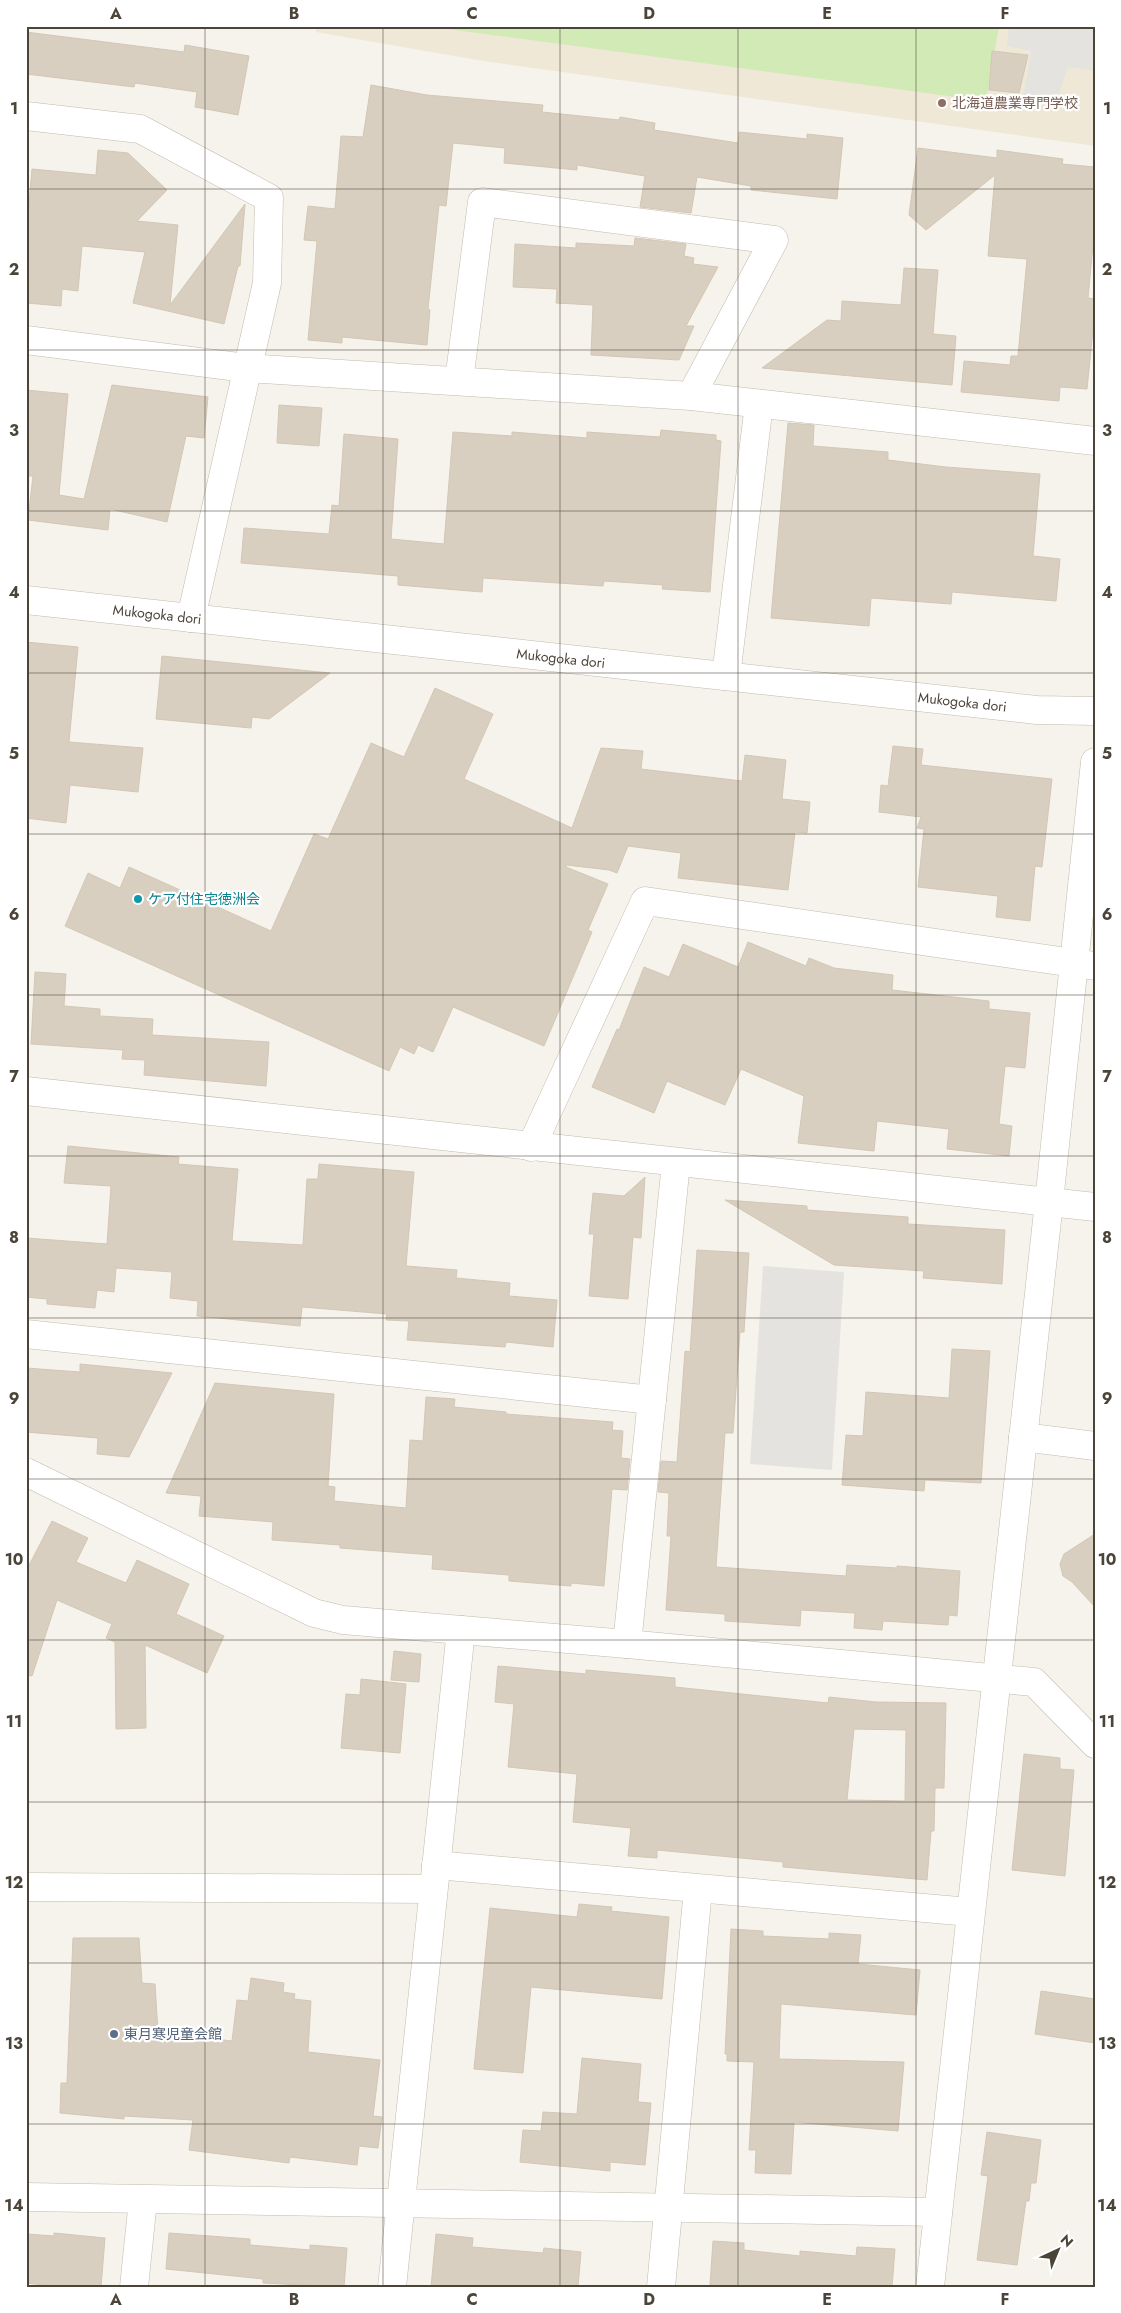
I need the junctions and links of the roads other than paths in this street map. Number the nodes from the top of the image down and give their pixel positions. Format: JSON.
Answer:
{"nodes":[{"id":1,"x":26,"y":116,"type":"edge"},
{"id":2,"x":26,"y":340,"type":"edge"},
{"id":3,"x":246,"y":368,"type":"junction"},
{"id":4,"x":459,"y":382,"type":"junction"},
{"id":5,"x":691,"y":396,"type":"junction"},
{"id":6,"x":759,"y":404,"type":"junction"},
{"id":7,"x":1095,"y":441,"type":"edge"},
{"id":8,"x":26,"y":600,"type":"edge"},
{"id":9,"x":191,"y":618,"type":"junction"},
{"id":10,"x":726,"y":676,"type":"junction"},
{"id":11,"x":1095,"y":711,"type":"edge"},
{"id":12,"x":1095,"y":762,"type":"edge"},
{"id":13,"x":1084,"y":965,"type":"edge"},
{"id":14,"x":26,"y":1091,"type":"edge"},
{"id":15,"x":531,"y":1147,"type":"junction"},
{"id":16,"x":676,"y":1163,"type":"junction"},
{"id":17,"x":1049,"y":1202,"type":"junction"},
{"id":18,"x":1095,"y":1207,"type":"edge"},
{"id":19,"x":26,"y":1334,"type":"edge"},
{"id":20,"x":652,"y":1400,"type":"junction"},
{"id":21,"x":1023,"y":1437,"type":"junction"},
{"id":22,"x":1095,"y":1446,"type":"edge"},
{"id":23,"x":26,"y":1472,"type":"edge"},
{"id":24,"x":461,"y":1630,"type":"junction"},
{"id":25,"x":627,"y":1644,"type":"junction"},
{"id":26,"x":996,"y":1678,"type":"junction"},
{"id":27,"x":1095,"y":1744,"type":"edge"},
{"id":28,"x":434,"y":1877,"type":"junction"},
{"id":29,"x":26,"y":1887,"type":"edge"},
{"id":30,"x":698,"y":1889,"type":"junction"},
{"id":31,"x":970,"y":1912,"type":"junction"},
{"id":32,"x":26,"y":2197,"type":"edge"},
{"id":33,"x":143,"y":2200,"type":"junction"},
{"id":34,"x":401,"y":2203,"type":"junction"},
{"id":35,"x":669,"y":2209,"type":"junction"},
{"id":36,"x":938,"y":2212,"type":"junction"},
{"id":37,"x":134,"y":2287,"type":"edge"},
{"id":38,"x":392,"y":2287,"type":"edge"},
{"id":39,"x":661,"y":2287,"type":"edge"},
{"id":40,"x":930,"y":2287,"type":"edge"}],
"edges":[{"from":1,"to":3,"type":"street"},
{"from":2,"to":3,"type":"street"},
{"from":3,"to":4,"type":"street"},
{"from":3,"to":9,"type":"street"},
{"from":4,"to":5,"type":"street"},
{"from":4,"to":5,"type":"street"},
{"from":5,"to":6,"type":"street"},
{"from":6,"to":7,"type":"street"},
{"from":6,"to":10,"type":"street"},
{"from":8,"to":9,"type":"street","name":"Mukogoka dori"},
{"from":9,"to":10,"type":"street","name":"Mukogoka dori"},
{"from":10,"to":11,"type":"street","name":"Mukogoka dori"},
{"from":12,"to":13,"type":"street"},
{"from":13,"to":15,"type":"street"},
{"from":13,"to":17,"type":"street"},
{"from":14,"to":15,"type":"street"},
{"from":15,"to":16,"type":"street"},
{"from":16,"to":17,"type":"street"},
{"from":16,"to":20,"type":"street"},
{"from":17,"to":18,"type":"street"},
{"from":17,"to":21,"type":"street"},
{"from":19,"to":20,"type":"street"},
{"from":20,"to":25,"type":"street"},
{"from":21,"to":22,"type":"street"},
{"from":21,"to":26,"type":"street"},
{"from":23,"to":24,"type":"street"},
{"from":24,"to":25,"type":"street"},
{"from":24,"to":28,"type":"street"},
{"from":25,"to":26,"type":"street"},
{"from":26,"to":27,"type":"street"},
{"from":26,"to":31,"type":"street"},
{"from":28,"to":29,"type":"street"},
{"from":28,"to":30,"type":"street"},
{"from":28,"to":34,"type":"street"},
{"from":30,"to":31,"type":"street"},
{"from":30,"to":35,"type":"street"},
{"from":31,"to":36,"type":"street"},
{"from":32,"to":33,"type":"street"},
{"from":33,"to":34,"type":"street"},
{"from":33,"to":37,"type":"street"},
{"from":34,"to":35,"type":"street"},
{"from":34,"to":38,"type":"street"},
{"from":35,"to":36,"type":"street"},
{"from":35,"to":39,"type":"street"},
{"from":36,"to":40,"type":"street"}]}
